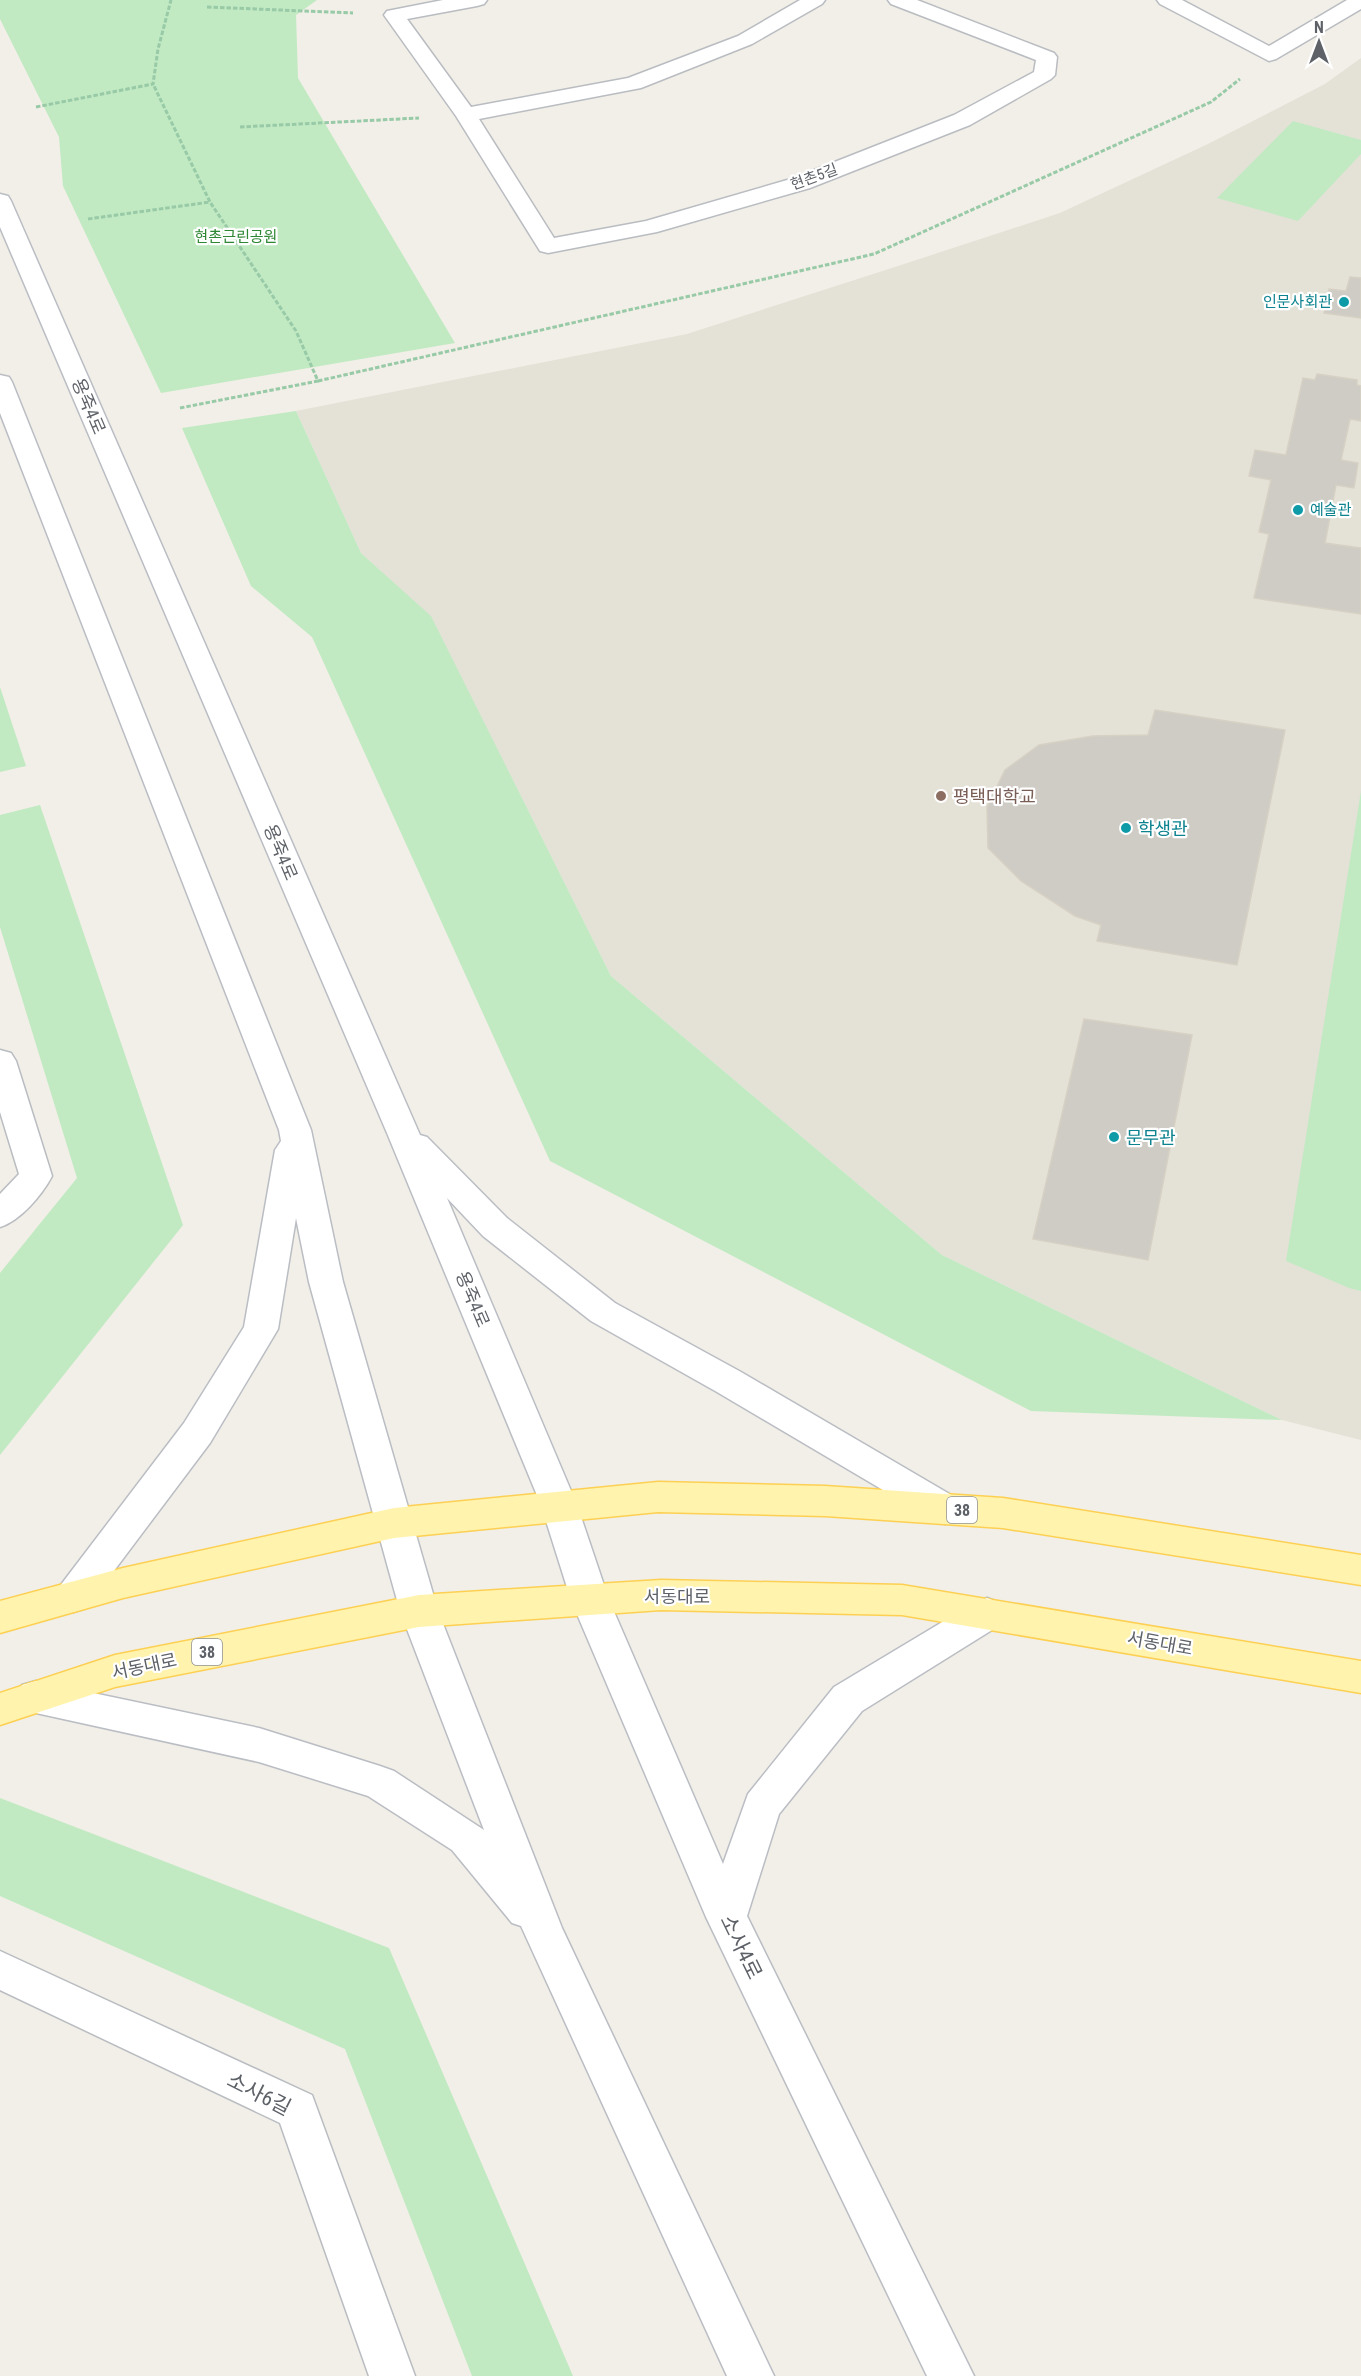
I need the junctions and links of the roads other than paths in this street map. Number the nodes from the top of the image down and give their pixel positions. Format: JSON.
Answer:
{"nodes":[{"id":1,"x":477,"y":0,"type":"edge"},
{"id":2,"x":815,"y":0,"type":"edge"},
{"id":3,"x":898,"y":0,"type":"edge"},
{"id":4,"x":1167,"y":0,"type":"edge"},
{"id":5,"x":1361,"y":0,"type":"edge"},
{"id":6,"x":466,"y":115,"type":"junction"},
{"id":7,"x":0,"y":201,"type":"edge"},
{"id":8,"x":0,"y":382,"type":"edge"},
{"id":9,"x":0,"y":1061,"type":"edge"},
{"id":10,"x":295,"y":1130,"type":"junction"},
{"id":11,"x":403,"y":1133,"type":"junction"},
{"id":12,"x":0,"y":1215,"type":"edge"},
{"id":13,"x":560,"y":1505,"type":"junction"},
{"id":14,"x":945,"y":1509,"type":"junction"},
{"id":15,"x":394,"y":1523,"type":"junction"},
{"id":16,"x":1361,"y":1570,"type":"edge"},
{"id":17,"x":73,"y":1597,"type":"junction"},
{"id":18,"x":591,"y":1600,"type":"junction"},
{"id":19,"x":418,"y":1611,"type":"junction"},
{"id":20,"x":987,"y":1614,"type":"junction"},
{"id":21,"x":0,"y":1617,"type":"edge"},
{"id":22,"x":1361,"y":1677,"type":"edge"},
{"id":23,"x":36,"y":1697,"type":"junction"},
{"id":24,"x":0,"y":1709,"type":"edge"},
{"id":25,"x":726,"y":1917,"type":"junction"},
{"id":26,"x":543,"y":1931,"type":"junction"},
{"id":27,"x":0,"y":1970,"type":"edge"},
{"id":28,"x":392,"y":2376,"type":"edge"},
{"id":29,"x":751,"y":2376,"type":"edge"},
{"id":30,"x":951,"y":2376,"type":"edge"}],
"edges":[{"from":1,"to":6,"type":"main road","name":"현촌5길"},
{"from":2,"to":6,"type":"main road"},
{"from":3,"to":6,"type":"main road","name":"현촌5길"},
{"from":4,"to":5,"type":"main road"},
{"from":7,"to":11,"type":"main road","name":"용죽4로"},
{"from":8,"to":10,"type":"main road"},
{"from":9,"to":12,"type":"main road"},
{"from":10,"to":15,"type":"main road"},
{"from":10,"to":17,"type":"main road"},
{"from":11,"to":13,"type":"main road","name":"용죽4로"},
{"from":11,"to":14,"type":"main road"},
{"from":13,"to":14,"type":"main road","number":"38"},
{"from":13,"to":15,"type":"main road","number":"38"},
{"from":13,"to":18,"type":"main road","name":"소사4로"},
{"from":14,"to":16,"type":"main road","number":"38"},
{"from":15,"to":17,"type":"main road","number":"38"},
{"from":15,"to":19,"type":"main road"},
{"from":17,"to":21,"type":"main road","number":"38"},
{"from":18,"to":19,"type":"main road","name":"서동대로","number":"38"},
{"from":18,"to":20,"type":"main road","name":"서동대로","number":"38"},
{"from":18,"to":25,"type":"main road","name":"소사4로"},
{"from":19,"to":23,"type":"main road","name":"서동대로","number":"38"},
{"from":19,"to":26,"type":"main road"},
{"from":20,"to":22,"type":"main road","name":"서동대로","number":"38"},
{"from":20,"to":25,"type":"main road"},
{"from":23,"to":24,"type":"main road","name":"서동대로","number":"38"},
{"from":23,"to":26,"type":"main road"},
{"from":25,"to":30,"type":"main road","name":"소사4로"},
{"from":26,"to":29,"type":"main road"},
{"from":27,"to":28,"type":"main road","name":"소사6길"}]}
